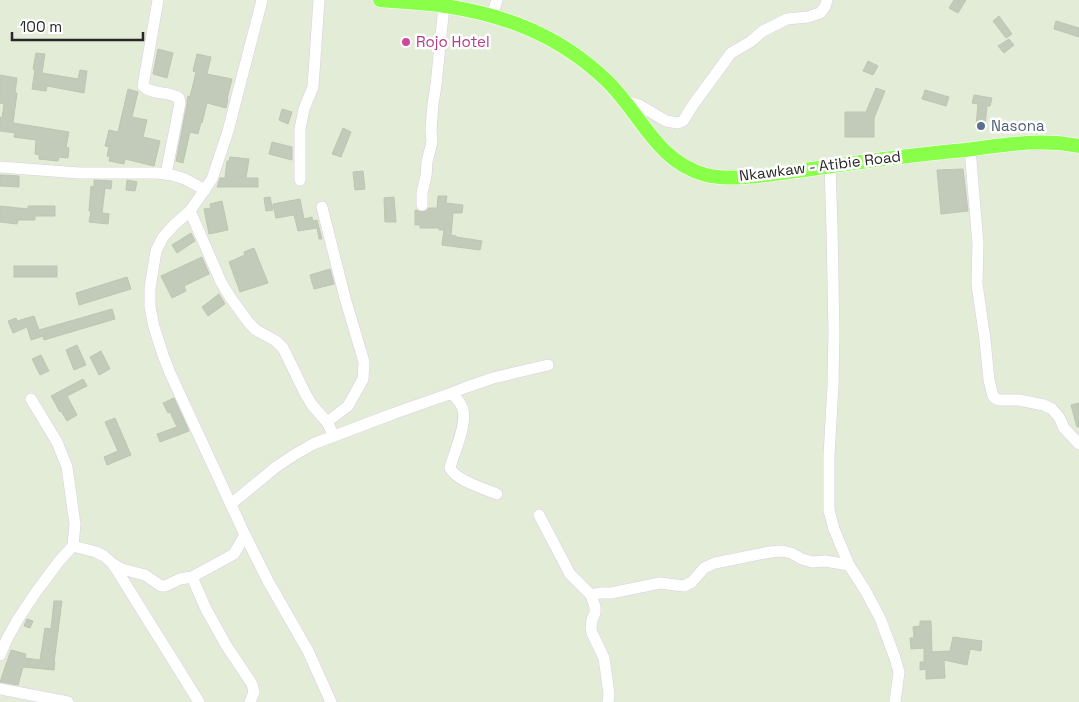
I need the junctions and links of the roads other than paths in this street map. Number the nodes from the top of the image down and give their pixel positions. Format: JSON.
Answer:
{"nodes":[{"id":1,"x":158,"y":0,"type":"edge"},
{"id":2,"x":262,"y":0,"type":"edge"},
{"id":3,"x":319,"y":0,"type":"edge"},
{"id":4,"x":380,"y":0,"type":"edge"},
{"id":5,"x":497,"y":0,"type":"edge"},
{"id":6,"x":827,"y":0,"type":"edge"},
{"id":7,"x":444,"y":6,"type":"junction"},
{"id":8,"x":492,"y":16,"type":"junction"},
{"id":9,"x":626,"y":102,"type":"junction"},
{"id":10,"x":1079,"y":146,"type":"edge"},
{"id":11,"x":970,"y":149,"type":"junction"},
{"id":12,"x":830,"y":166,"type":"junction"},
{"id":13,"x":0,"y":167,"type":"edge"},
{"id":14,"x":166,"y":174,"type":"junction"},
{"id":15,"x":300,"y":180,"type":"dead end"},
{"id":16,"x":204,"y":190,"type":"junction"},
{"id":17,"x":422,"y":205,"type":"dead end"},
{"id":18,"x":322,"y":207,"type":"dead end"},
{"id":19,"x":190,"y":211,"type":"junction"},
{"id":20,"x":548,"y":365,"type":"dead end"},
{"id":21,"x":452,"y":393,"type":"junction"},
{"id":22,"x":31,"y":399,"type":"dead end"},
{"id":23,"x":327,"y":422,"type":"junction"},
{"id":24,"x":334,"y":436,"type":"junction"},
{"id":25,"x":1079,"y":444,"type":"edge"},
{"id":26,"x":497,"y":494,"type":"dead end"},
{"id":27,"x":231,"y":504,"type":"junction"},
{"id":28,"x":540,"y":515,"type":"dead end"},
{"id":29,"x":245,"y":535,"type":"junction"},
{"id":30,"x":74,"y":546,"type":"junction"},
{"id":31,"x":234,"y":554,"type":"junction"},
{"id":32,"x":256,"y":557,"type":"junction"},
{"id":33,"x":112,"y":564,"type":"junction"},
{"id":34,"x":849,"y":565,"type":"junction"},
{"id":35,"x":192,"y":577,"type":"junction"},
{"id":36,"x":591,"y":594,"type":"junction"},
{"id":37,"x":0,"y":655,"type":"edge"},
{"id":38,"x":0,"y":690,"type":"edge"},
{"id":39,"x":68,"y":702,"type":"edge"},
{"id":40,"x":199,"y":702,"type":"edge"},
{"id":41,"x":250,"y":702,"type":"edge"},
{"id":42,"x":331,"y":702,"type":"edge"},
{"id":43,"x":608,"y":702,"type":"edge"},
{"id":44,"x":895,"y":702,"type":"edge"}],
"edges":[{"from":1,"to":14,"type":"street"},
{"from":2,"to":16,"type":"street"},
{"from":3,"to":15,"type":"street"},
{"from":4,"to":7,"type":"main road","name":"Nkawkaw - Atibie Road"},
{"from":5,"to":8,"type":"street"},
{"from":6,"to":9,"type":"street"},
{"from":7,"to":8,"type":"main road","name":"Nkawkaw - Atibie Road"},
{"from":7,"to":17,"type":"street"},
{"from":8,"to":9,"type":"main road","name":"Nkawkaw - Atibie Road"},
{"from":9,"to":12,"type":"main road","name":"Nkawkaw - Atibie Road"},
{"from":10,"to":11,"type":"main road","name":"Nkawkaw - Atibie Road"},
{"from":11,"to":12,"type":"main road","name":"Nkawkaw - Atibie Road"},
{"from":11,"to":25,"type":"street"},
{"from":12,"to":34,"type":"street"},
{"from":13,"to":14,"type":"street"},
{"from":14,"to":16,"type":"street"},
{"from":16,"to":19,"type":"street"},
{"from":18,"to":23,"type":"street"},
{"from":19,"to":23,"type":"street"},
{"from":19,"to":27,"type":"street"},
{"from":20,"to":21,"type":"street"},
{"from":21,"to":24,"type":"street"},
{"from":21,"to":26,"type":"street"},
{"from":22,"to":30,"type":"street"},
{"from":23,"to":24,"type":"street"},
{"from":24,"to":27,"type":"street"},
{"from":27,"to":29,"type":"street"},
{"from":28,"to":36,"type":"street"},
{"from":29,"to":31,"type":"street"},
{"from":29,"to":32,"type":"street"},
{"from":30,"to":33,"type":"street"},
{"from":30,"to":37,"type":"street"},
{"from":31,"to":32,"type":"street"},
{"from":31,"to":35,"type":"street"},
{"from":32,"to":42,"type":"street"},
{"from":33,"to":35,"type":"street"},
{"from":33,"to":40,"type":"street"},
{"from":34,"to":36,"type":"street"},
{"from":34,"to":44,"type":"street"},
{"from":35,"to":41,"type":"street"},
{"from":36,"to":43,"type":"street"},
{"from":38,"to":39,"type":"street"}]}
